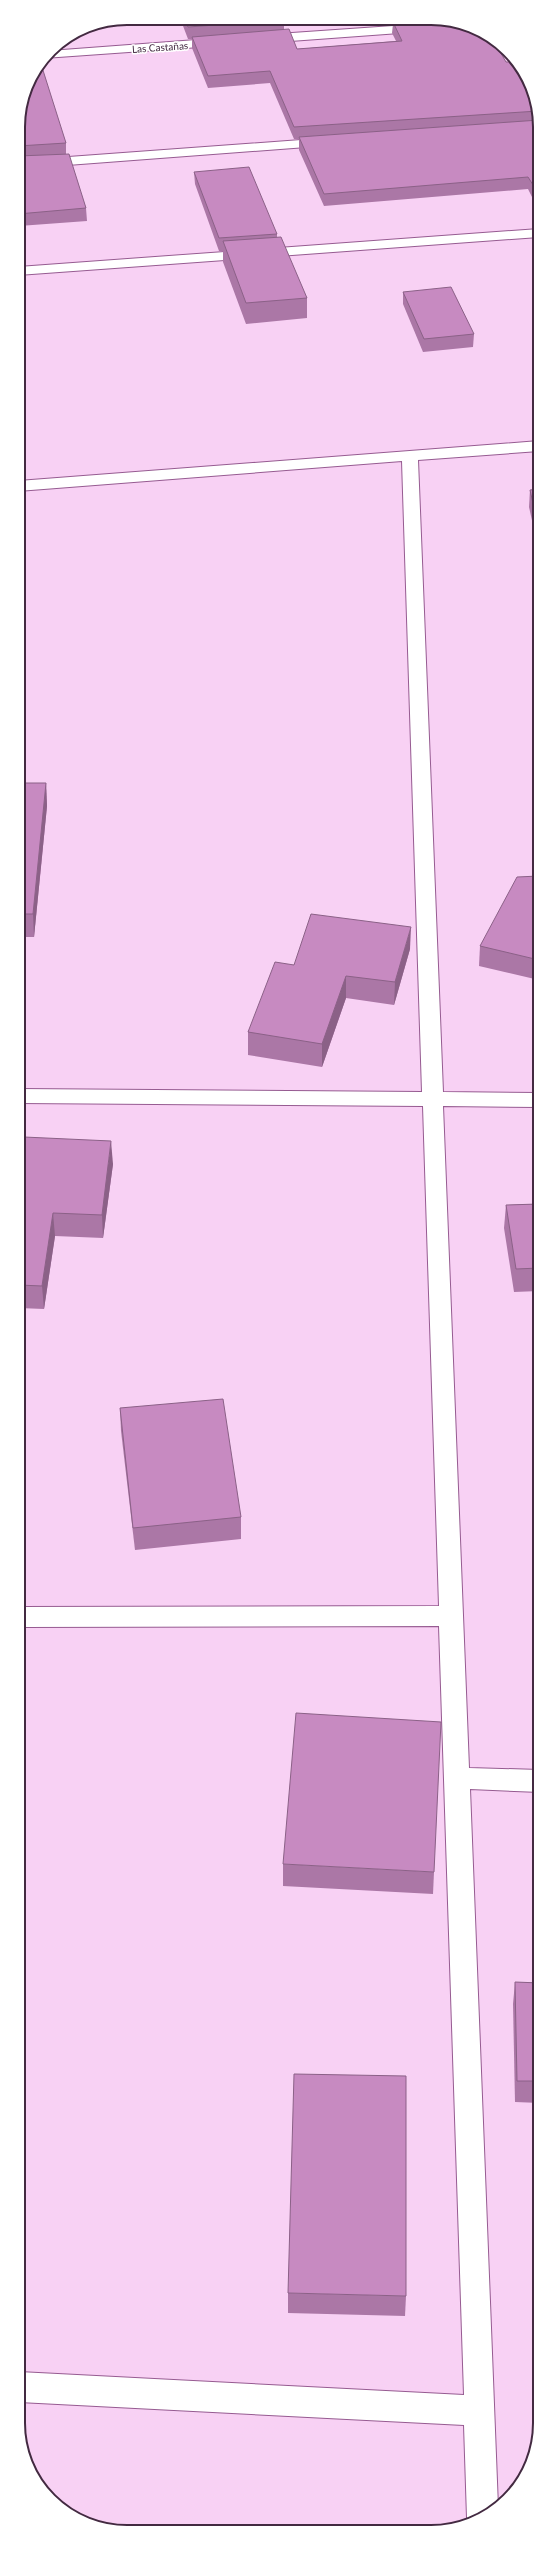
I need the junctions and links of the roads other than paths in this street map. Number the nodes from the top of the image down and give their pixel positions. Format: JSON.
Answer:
{"nodes":[{"id":1,"x":433,"y":27,"type":"edge"},
{"id":2,"x":251,"y":40,"type":"edge"},
{"id":3,"x":236,"y":41,"type":"edge"},
{"id":4,"x":56,"y":54,"type":"edge"},
{"id":5,"x":342,"y":141,"type":"edge"},
{"id":6,"x":26,"y":164,"type":"edge"},
{"id":7,"x":533,"y":233,"type":"edge"},
{"id":8,"x":25,"y":270,"type":"edge"},
{"id":9,"x":533,"y":446,"type":"edge"},
{"id":10,"x":410,"y":456,"type":"junction"},
{"id":11,"x":25,"y":485,"type":"edge"},
{"id":12,"x":25,"y":1096,"type":"edge"},
{"id":13,"x":433,"y":1098,"type":"junction"},
{"id":14,"x":533,"y":1100,"type":"edge"},
{"id":15,"x":451,"y":1616,"type":"junction"},
{"id":16,"x":25,"y":1617,"type":"edge"},
{"id":17,"x":457,"y":1778,"type":"junction"},
{"id":18,"x":533,"y":1781,"type":"edge"},
{"id":19,"x":25,"y":2387,"type":"edge"},
{"id":20,"x":479,"y":2411,"type":"junction"},
{"id":21,"x":483,"y":2511,"type":"edge"}],
"edges":[{"from":1,"to":2,"type":"street"},
{"from":3,"to":4,"type":"street","name":"Las Castañas"},
{"from":5,"to":6,"type":"street"},
{"from":7,"to":8,"type":"street"},
{"from":9,"to":10,"type":"street"},
{"from":10,"to":11,"type":"street"},
{"from":10,"to":13,"type":"street"},
{"from":12,"to":13,"type":"street"},
{"from":13,"to":14,"type":"street"},
{"from":13,"to":15,"type":"street"},
{"from":15,"to":16,"type":"street"},
{"from":15,"to":17,"type":"street"},
{"from":17,"to":18,"type":"street"},
{"from":17,"to":20,"type":"street"},
{"from":19,"to":20,"type":"street"},
{"from":20,"to":21,"type":"street"}]}
